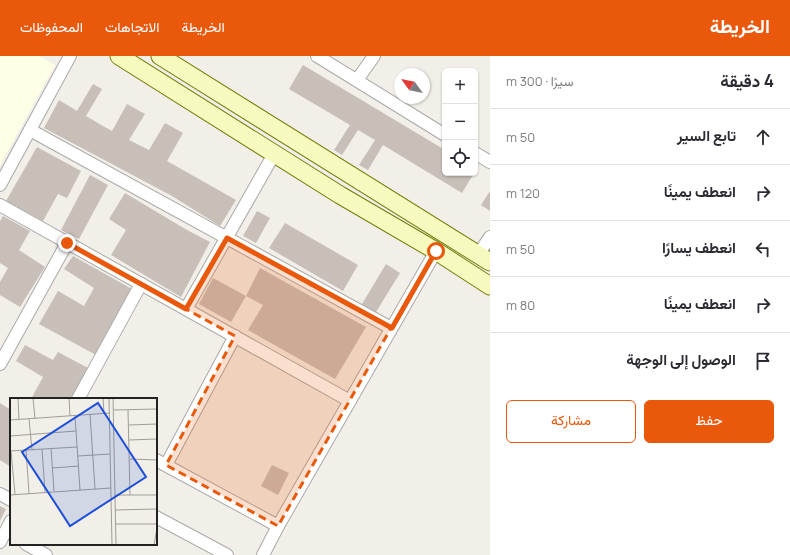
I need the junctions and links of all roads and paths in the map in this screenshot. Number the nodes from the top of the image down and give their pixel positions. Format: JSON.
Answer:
{"nodes":[{"id":1,"x":119,"y":56,"type":"edge"},
{"id":2,"x":317,"y":56,"type":"edge"},
{"id":3,"x":374,"y":56,"type":"edge"},
{"id":4,"x":66,"y":57,"type":"edge"},
{"id":5,"x":165,"y":59,"type":"edge"},
{"id":6,"x":357,"y":80,"type":"junction"},
{"id":7,"x":158,"y":81,"type":"junction"},
{"id":8,"x":30,"y":130,"type":"junction"},
{"id":9,"x":442,"y":132,"type":"edge"},
{"id":10,"x":274,"y":154,"type":"junction"},
{"id":11,"x":478,"y":155,"type":"edge"},
{"id":12,"x":490,"y":162,"type":"edge"},
{"id":13,"x":0,"y":185,"type":"edge"},
{"id":14,"x":0,"y":205,"type":"edge"},
{"id":15,"x":490,"y":237,"type":"edge"},
{"id":16,"x":227,"y":238,"type":"junction"},
{"id":17,"x":67,"y":243,"type":"junction"},
{"id":18,"x":436,"y":251,"type":"junction"},
{"id":19,"x":484,"y":259,"type":"edge"},
{"id":20,"x":141,"y":284,"type":"junction"},
{"id":21,"x":490,"y":286,"type":"edge"},
{"id":22,"x":186,"y":309,"type":"junction"},
{"id":23,"x":392,"y":328,"type":"junction"},
{"id":24,"x":235,"y":336,"type":"junction"},
{"id":25,"x":0,"y":364,"type":"edge"},
{"id":26,"x":79,"y":398,"type":"edge"},
{"id":27,"x":350,"y":401,"type":"junction"},
{"id":28,"x":161,"y":462,"type":"edge"},
{"id":29,"x":0,"y":494,"type":"edge"},
{"id":30,"x":10,"y":499,"type":"edge"},
{"id":31,"x":157,"y":518,"type":"edge"},
{"id":32,"x":10,"y":524,"type":"edge"},
{"id":33,"x":278,"y":526,"type":"junction"},
{"id":34,"x":5,"y":537,"type":"edge"},
{"id":35,"x":28,"y":545,"type":"edge"},
{"id":36,"x":46,"y":555,"type":"edge"},
{"id":37,"x":227,"y":555,"type":"edge"},
{"id":38,"x":263,"y":555,"type":"edge"}],
"edges":[{"from":1,"to":7,"type":"street"},
{"from":2,"to":6,"type":"street"},
{"from":3,"to":6,"type":"street"},
{"from":4,"to":8,"type":"street"},
{"from":5,"to":7,"type":"street"},
{"from":5,"to":19,"type":"street"},
{"from":6,"to":9,"type":"street"},
{"from":7,"to":10,"type":"street"},
{"from":8,"to":13,"type":"street"},
{"from":8,"to":16,"type":"street"},
{"from":10,"to":16,"type":"street"},
{"from":10,"to":18,"type":"street"},
{"from":11,"to":12,"type":"street"},
{"from":14,"to":17,"type":"street"},
{"from":15,"to":19,"type":"street"},
{"from":16,"to":22,"type":"street"},
{"from":16,"to":23,"type":"street"},
{"from":17,"to":20,"type":"street"},
{"from":17,"to":25,"type":"street"},
{"from":18,"to":21,"type":"street"},
{"from":18,"to":23,"type":"street"},
{"from":20,"to":22,"type":"street"},
{"from":20,"to":26,"type":"street"},
{"from":22,"to":24,"type":"street"},
{"from":23,"to":27,"type":"street"},
{"from":24,"to":27,"type":"street"},
{"from":24,"to":28,"type":"street"},
{"from":27,"to":33,"type":"street"},
{"from":28,"to":33,"type":"street"},
{"from":29,"to":30,"type":"street"},
{"from":31,"to":37,"type":"street"},
{"from":32,"to":34,"type":"street"},
{"from":33,"to":38,"type":"street"},
{"from":35,"to":36,"type":"street"}]}
